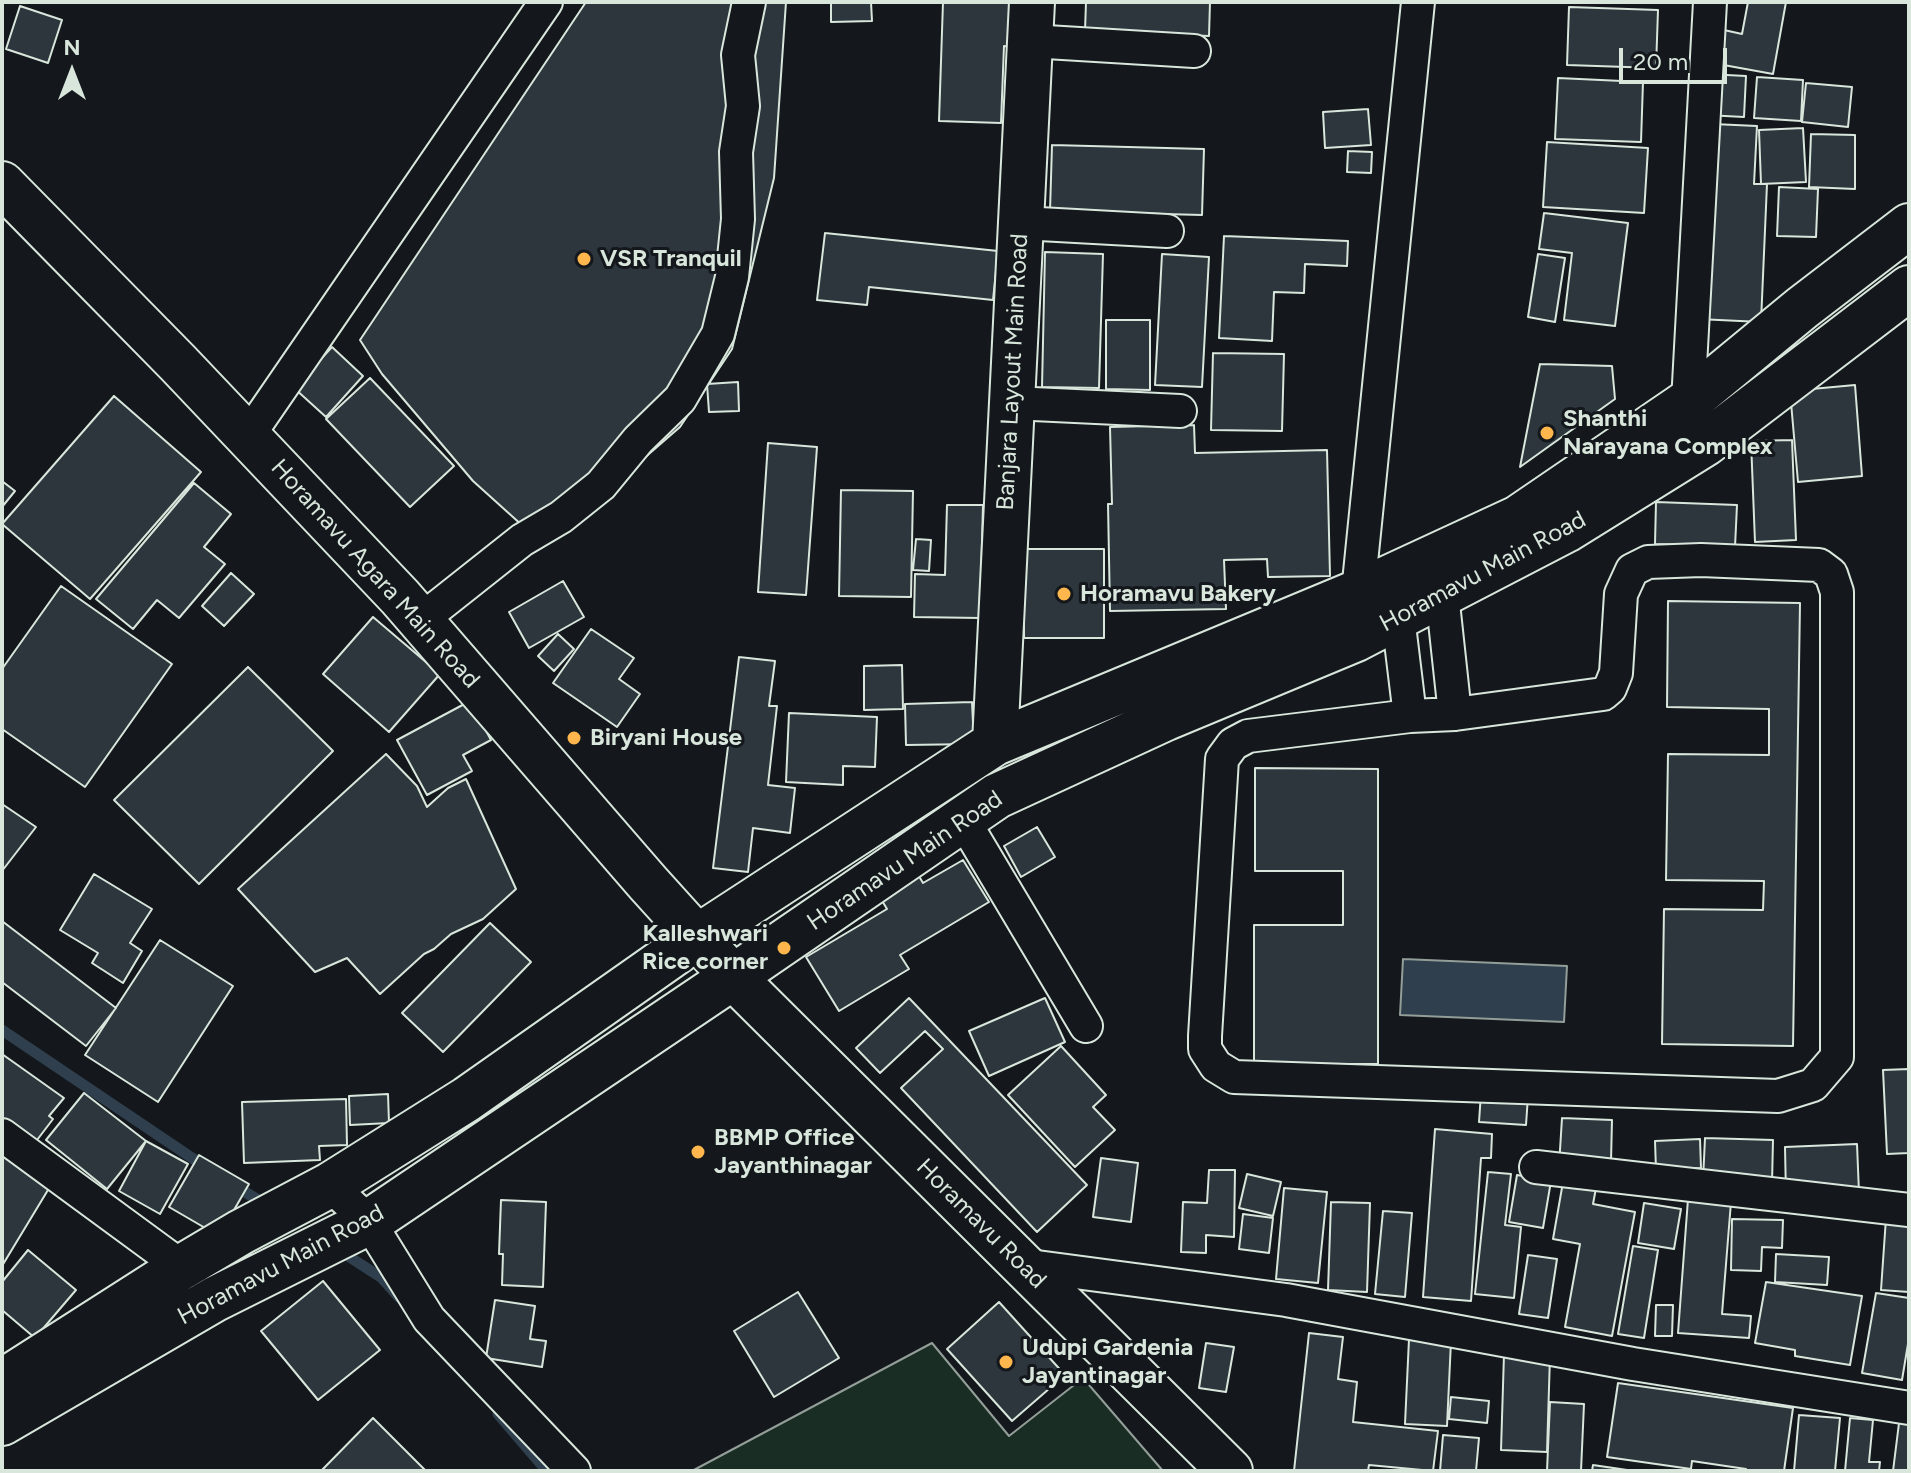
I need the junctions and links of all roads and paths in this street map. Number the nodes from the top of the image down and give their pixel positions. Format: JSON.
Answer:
{"nodes":[{"id":1,"x":545,"y":2,"type":"edge"},
{"id":2,"x":749,"y":2,"type":"edge"},
{"id":3,"x":1418,"y":2,"type":"edge"},
{"id":4,"x":1710,"y":2,"type":"edge"},
{"id":5,"x":1031,"y":22,"type":"edge"},
{"id":6,"x":1194,"y":51,"type":"dead end"},
{"id":7,"x":2,"y":184,"type":"edge"},
{"id":8,"x":1021,"y":223,"type":"junction"},
{"id":9,"x":1909,"y":226,"type":"edge"},
{"id":10,"x":1167,"y":231,"type":"dead end"},
{"id":11,"x":1909,"y":288,"type":"edge"},
{"id":12,"x":1688,"y":402,"type":"junction"},
{"id":13,"x":1012,"y":403,"type":"junction"},
{"id":14,"x":1180,"y":411,"type":"dead end"},
{"id":15,"x":248,"y":436,"type":"junction"},
{"id":16,"x":1700,"y":447,"type":"junction"},
{"id":17,"x":1358,"y":592,"type":"junction"},
{"id":18,"x":1442,"y":594,"type":"junction"},
{"id":19,"x":1398,"y":617,"type":"junction"},
{"id":20,"x":421,"y":620,"type":"junction"},
{"id":21,"x":1455,"y":714,"type":"junction"},
{"id":22,"x":1410,"y":716,"type":"junction"},
{"id":23,"x":995,"y":743,"type":"junction"},
{"id":24,"x":962,"y":818,"type":"junction"},
{"id":25,"x":699,"y":936,"type":"junction"},
{"id":26,"x":733,"y":977,"type":"junction"},
{"id":27,"x":1086,"y":1026,"type":"dead end"},
{"id":28,"x":2,"y":1135,"type":"edge"},
{"id":29,"x":1536,"y":1167,"type":"dead end"},
{"id":30,"x":330,"y":1185,"type":"junction"},
{"id":31,"x":1909,"y":1210,"type":"edge"},
{"id":32,"x":369,"y":1222,"type":"junction"},
{"id":33,"x":1022,"y":1265,"type":"junction"},
{"id":34,"x":182,"y":1267,"type":"junction"},
{"id":35,"x":2,"y":1382,"type":"edge"},
{"id":36,"x":1909,"y":1408,"type":"edge"},
{"id":37,"x":2,"y":1423,"type":"edge"},
{"id":38,"x":574,"y":1471,"type":"edge"},
{"id":39,"x":1230,"y":1471,"type":"edge"}],
"edges":[{"from":1,"to":15,"type":"street"},
{"from":2,"to":20,"type":"street"},
{"from":3,"to":17,"type":"street"},
{"from":4,"to":12,"type":"street"},
{"from":5,"to":6,"type":"street"},
{"from":5,"to":8,"type":"main road","name":"Banjara Layout Main Road"},
{"from":7,"to":15,"type":"main road","name":"Horamavu Agara Main Road"},
{"from":8,"to":10,"type":"street"},
{"from":8,"to":13,"type":"main road","name":"Banjara Layout Main Road"},
{"from":9,"to":12,"type":"main road","name":"Horamavu Main Road"},
{"from":11,"to":16,"type":"main road","name":"Horamavu Main Road"},
{"from":12,"to":16,"type":"street"},
{"from":12,"to":17,"type":"main road","name":"Horamavu Main Road"},
{"from":13,"to":14,"type":"street"},
{"from":13,"to":23,"type":"main road","name":"Banjara Layout Main Road"},
{"from":15,"to":20,"type":"main road","name":"Horamavu Agara Main Road"},
{"from":16,"to":18,"type":"main road","name":"Horamavu Main Road"},
{"from":17,"to":23,"type":"main road","name":"Horamavu Main Road"},
{"from":18,"to":19,"type":"main road","name":"Horamavu Main Road"},
{"from":18,"to":21,"type":"street"},
{"from":19,"to":22,"type":"street"},
{"from":19,"to":24,"type":"main road","name":"Horamavu Main Road"},
{"from":20,"to":25,"type":"main road","name":"Horamavu Agara Main Road"},
{"from":21,"to":22,"type":"street"},
{"from":21,"to":22,"type":"street"},
{"from":23,"to":25,"type":"main road","name":"Horamavu Main Road"},
{"from":24,"to":26,"type":"main road","name":"Horamavu Main Road"},
{"from":24,"to":27,"type":"street"},
{"from":25,"to":26,"type":"main road","name":"Horamavu Agara Main Road"},
{"from":25,"to":30,"type":"main road","name":"Horamavu Main Road"},
{"from":26,"to":32,"type":"main road","name":"Horamavu Main Road"},
{"from":26,"to":33,"type":"main road","name":"Horamavu Road"},
{"from":28,"to":34,"type":"street"},
{"from":29,"to":31,"type":"street"},
{"from":30,"to":32,"type":"street"},
{"from":30,"to":34,"type":"main road","name":"Horamavu Main Road"},
{"from":32,"to":37,"type":"main road","name":"Horamavu Main Road"},
{"from":32,"to":38,"type":"street"},
{"from":33,"to":36,"type":"street"},
{"from":33,"to":39,"type":"main road","name":"Horamavu Road"},
{"from":34,"to":35,"type":"main road","name":"Horamavu Main Road"}]}
